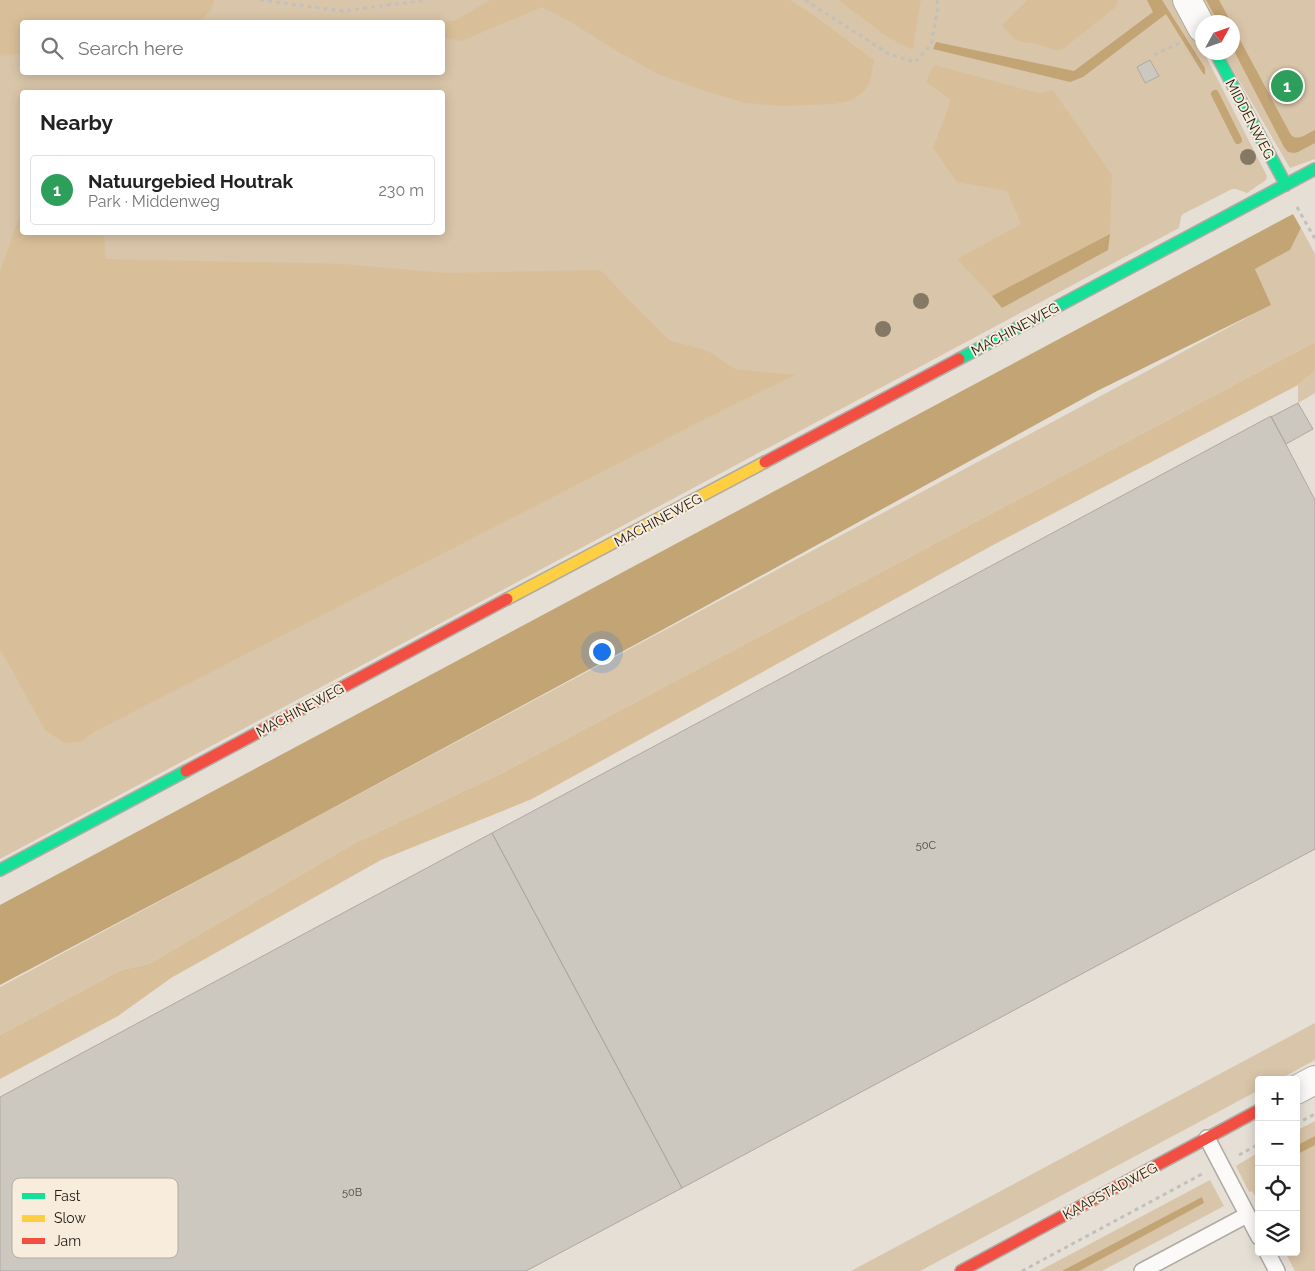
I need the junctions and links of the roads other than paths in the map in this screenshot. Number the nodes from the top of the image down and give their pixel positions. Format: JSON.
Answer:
{"nodes":[{"id":1,"x":1187,"y":0,"type":"edge"},
{"id":2,"x":1195,"y":15,"type":"edge"},
{"id":3,"x":1219,"y":60,"type":"edge"},
{"id":4,"x":1315,"y":170,"type":"edge"},
{"id":5,"x":1286,"y":185,"type":"junction"},
{"id":6,"x":0,"y":870,"type":"edge"},
{"id":7,"x":1315,"y":1080,"type":"edge"},
{"id":8,"x":1300,"y":1088,"type":"edge"},
{"id":9,"x":1255,"y":1112,"type":"edge"},
{"id":10,"x":1206,"y":1138,"type":"junction"},
{"id":11,"x":1247,"y":1215,"type":"junction"},
{"id":12,"x":1255,"y":1230,"type":"edge"},
{"id":13,"x":1269,"y":1256,"type":"edge"},
{"id":14,"x":960,"y":1271,"type":"edge"},
{"id":15,"x":1142,"y":1271,"type":"edge"},
{"id":16,"x":1277,"y":1271,"type":"edge"}],
"edges":[{"from":1,"to":2,"type":"street"},
{"from":3,"to":5,"type":"street","name":"MIDDENWEG"},
{"from":4,"to":5,"type":"street","name":"MACHINEWEG"},
{"from":5,"to":6,"type":"street","name":"MACHINEWEG"},
{"from":7,"to":8,"type":"street"},
{"from":9,"to":10,"type":"street","name":"KAAPSTADWEG"},
{"from":10,"to":11,"type":"lane"},
{"from":10,"to":14,"type":"street","name":"KAAPSTADWEG"},
{"from":11,"to":12,"type":"lane"},
{"from":11,"to":15,"type":"lane"},
{"from":13,"to":16,"type":"lane"}]}
